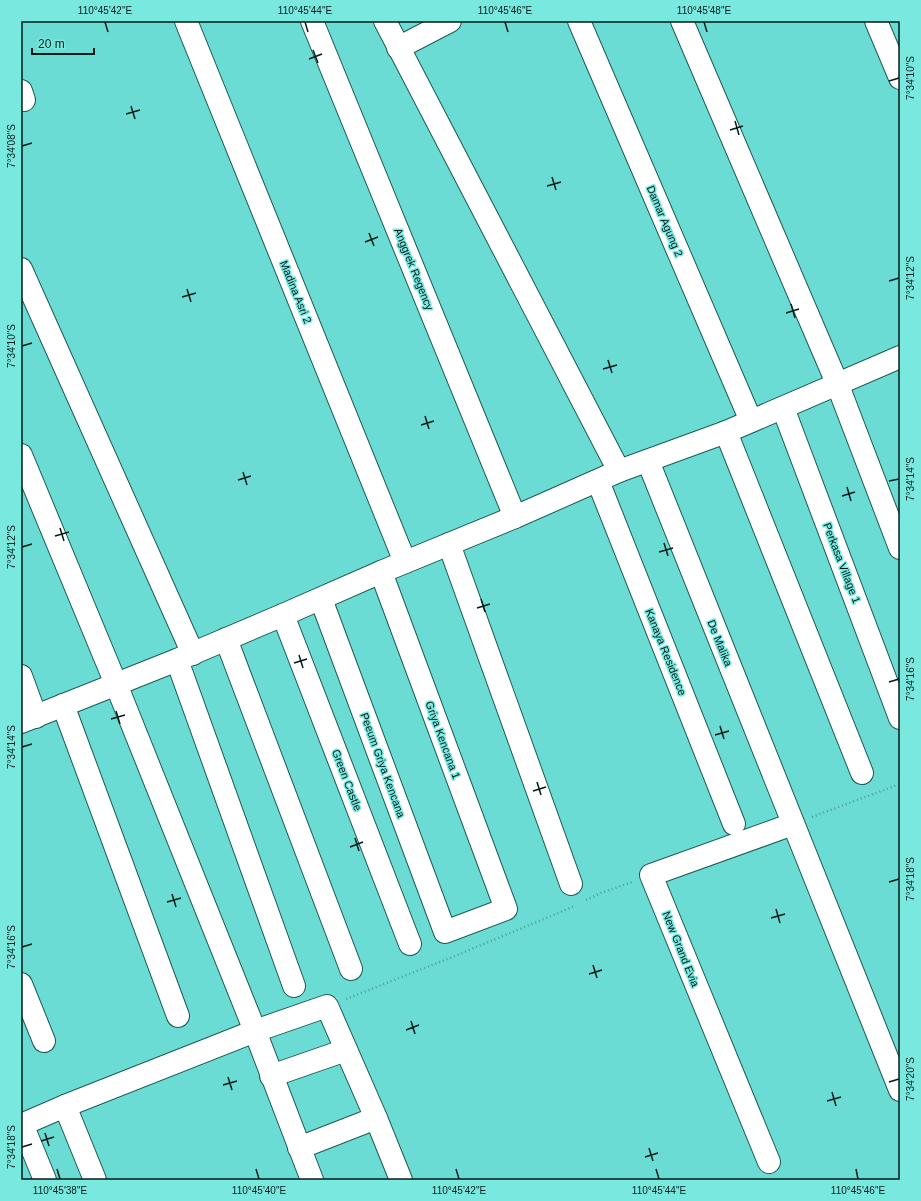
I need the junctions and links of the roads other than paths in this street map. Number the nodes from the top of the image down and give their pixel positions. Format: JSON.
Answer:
{"nodes":[{"id":1,"x":186,"y":21,"type":"edge"},
{"id":2,"x":312,"y":21,"type":"edge"},
{"id":3,"x":385,"y":21,"type":"edge"},
{"id":4,"x":450,"y":21,"type":"edge"},
{"id":5,"x":579,"y":21,"type":"edge"},
{"id":6,"x":682,"y":21,"type":"edge"},
{"id":7,"x":876,"y":21,"type":"edge"},
{"id":8,"x":398,"y":48,"type":"junction"},
{"id":9,"x":900,"y":78,"type":"edge"},
{"id":10,"x":21,"y":269,"type":"edge"},
{"id":11,"x":900,"y":357,"type":"edge"},
{"id":12,"x":837,"y":383,"type":"junction"},
{"id":13,"x":783,"y":408,"type":"junction"},
{"id":14,"x":751,"y":421,"type":"junction"},
{"id":15,"x":726,"y":432,"type":"junction"},
{"id":16,"x":21,"y":455,"type":"edge"},
{"id":17,"x":648,"y":461,"type":"junction"},
{"id":18,"x":619,"y":471,"type":"junction"},
{"id":19,"x":598,"y":481,"type":"junction"},
{"id":20,"x":515,"y":517,"type":"junction"},
{"id":21,"x":449,"y":544,"type":"junction"},
{"id":22,"x":900,"y":548,"type":"edge"},
{"id":23,"x":405,"y":562,"type":"junction"},
{"id":24,"x":381,"y":572,"type":"junction"},
{"id":25,"x":321,"y":598,"type":"junction"},
{"id":26,"x":283,"y":615,"type":"junction"},
{"id":27,"x":226,"y":639,"type":"junction"},
{"id":28,"x":185,"y":657,"type":"junction"},
{"id":29,"x":21,"y":676,"type":"edge"},
{"id":30,"x":116,"y":684,"type":"junction"},
{"id":31,"x":63,"y":705,"type":"junction"},
{"id":32,"x":900,"y":718,"type":"edge"},
{"id":33,"x":29,"y":719,"type":"edge"},
{"id":34,"x":862,"y":773,"type":"dead end"},
{"id":35,"x":734,"y":824,"type":"dead end"},
{"id":36,"x":793,"y":824,"type":"junction"},
{"id":37,"x":571,"y":884,"type":"dead end"},
{"id":38,"x":445,"y":932,"type":"joint"},
{"id":39,"x":410,"y":944,"type":"dead end"},
{"id":40,"x":351,"y":969,"type":"dead end"},
{"id":41,"x":21,"y":984,"type":"edge"},
{"id":42,"x":294,"y":986,"type":"dead end"},
{"id":43,"x":178,"y":1016,"type":"dead end"},
{"id":44,"x":255,"y":1031,"type":"junction"},
{"id":45,"x":44,"y":1041,"type":"dead end"},
{"id":46,"x":346,"y":1050,"type":"junction"},
{"id":47,"x":272,"y":1076,"type":"junction"},
{"id":48,"x":900,"y":1090,"type":"edge"},
{"id":49,"x":65,"y":1106,"type":"junction"},
{"id":50,"x":376,"y":1118,"type":"junction"},
{"id":51,"x":22,"y":1124,"type":"edge"},
{"id":52,"x":300,"y":1148,"type":"junction"},
{"id":53,"x":770,"y":1162,"type":"dead end"},
{"id":54,"x":45,"y":1180,"type":"edge"},
{"id":55,"x":95,"y":1180,"type":"edge"},
{"id":56,"x":312,"y":1180,"type":"edge"},
{"id":57,"x":401,"y":1180,"type":"edge"}],
"edges":[{"from":1,"to":23,"type":"street","name":"Madina Asri 2"},
{"from":2,"to":20,"type":"street","name":"Anggrek Regency"},
{"from":3,"to":8,"type":"street"},
{"from":4,"to":8,"type":"street"},
{"from":5,"to":14,"type":"street","name":"Damar Agung 2"},
{"from":6,"to":12,"type":"street"},
{"from":7,"to":9,"type":"street"},
{"from":8,"to":18,"type":"street"},
{"from":10,"to":28,"type":"street"},
{"from":11,"to":12,"type":"street"},
{"from":12,"to":13,"type":"street"},
{"from":12,"to":22,"type":"street"},
{"from":13,"to":14,"type":"street"},
{"from":13,"to":32,"type":"street","name":"Perkasa Village 1"},
{"from":14,"to":15,"type":"street"},
{"from":15,"to":17,"type":"street"},
{"from":15,"to":34,"type":"street"},
{"from":16,"to":30,"type":"street"},
{"from":17,"to":18,"type":"street"},
{"from":17,"to":36,"type":"street","name":"De Malika"},
{"from":18,"to":19,"type":"street"},
{"from":19,"to":20,"type":"street"},
{"from":19,"to":35,"type":"street","name":"Kanaya Residence"},
{"from":20,"to":21,"type":"street"},
{"from":21,"to":23,"type":"street"},
{"from":21,"to":37,"type":"street"},
{"from":23,"to":24,"type":"street"},
{"from":24,"to":25,"type":"street"},
{"from":24,"to":38,"type":"street","name":"Griya Kencana 1"},
{"from":25,"to":26,"type":"street"},
{"from":25,"to":38,"type":"street","name":"Peeum Griya Kencana"},
{"from":26,"to":27,"type":"street"},
{"from":26,"to":39,"type":"street","name":"Green Castle"},
{"from":27,"to":28,"type":"street"},
{"from":27,"to":40,"type":"street"},
{"from":28,"to":30,"type":"street"},
{"from":28,"to":42,"type":"street"},
{"from":29,"to":33,"type":"street"},
{"from":30,"to":31,"type":"street"},
{"from":30,"to":44,"type":"street"},
{"from":31,"to":33,"type":"street"},
{"from":31,"to":43,"type":"street"},
{"from":36,"to":48,"type":"street","name":"De Malika"},
{"from":36,"to":53,"type":"street","name":"New Grand Evia"},
{"from":41,"to":45,"type":"street"},
{"from":44,"to":46,"type":"street"},
{"from":44,"to":47,"type":"street"},
{"from":44,"to":49,"type":"street"},
{"from":46,"to":47,"type":"street"},
{"from":46,"to":50,"type":"street"},
{"from":47,"to":52,"type":"street"},
{"from":49,"to":51,"type":"street"},
{"from":49,"to":55,"type":"street"},
{"from":50,"to":52,"type":"street"},
{"from":50,"to":57,"type":"street"},
{"from":51,"to":54,"type":"street"},
{"from":52,"to":56,"type":"street"}]}
